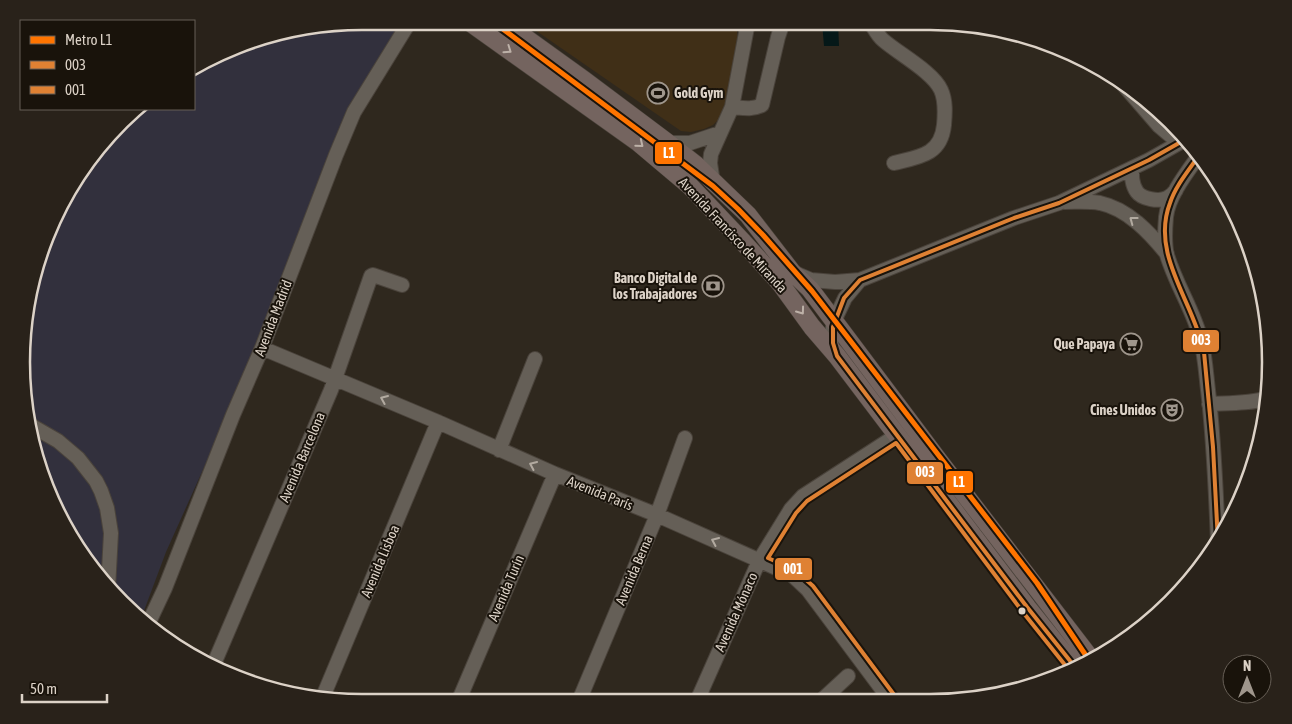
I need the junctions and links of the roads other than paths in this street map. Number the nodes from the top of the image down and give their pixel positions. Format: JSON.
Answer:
{"nodes":[{"id":1,"x":404,"y":30,"type":"edge"},
{"id":2,"x":481,"y":30,"type":"edge"},
{"id":3,"x":514,"y":30,"type":"edge"},
{"id":4,"x":746,"y":30,"type":"edge"},
{"id":5,"x":780,"y":30,"type":"edge"},
{"id":6,"x":876,"y":30,"type":"edge"},
{"id":7,"x":732,"y":107,"type":"junction"},
{"id":8,"x":1143,"y":107,"type":"edge"},
{"id":9,"x":720,"y":133,"type":"junction"},
{"id":10,"x":1172,"y":134,"type":"edge"},
{"id":11,"x":1179,"y":142,"type":"edge"},
{"id":12,"x":668,"y":143,"type":"junction"},
{"id":13,"x":1195,"y":162,"type":"edge"},
{"id":14,"x":894,"y":163,"type":"dead end"},
{"id":15,"x":1132,"y":168,"type":"junction"},
{"id":16,"x":714,"y":183,"type":"junction"},
{"id":17,"x":1177,"y":189,"type":"junction"},
{"id":18,"x":1059,"y":203,"type":"junction"},
{"id":19,"x":1167,"y":254,"type":"junction"},
{"id":20,"x":792,"y":272,"type":"junction"},
{"id":21,"x":860,"y":280,"type":"junction"},
{"id":22,"x":402,"y":285,"type":"dead end"},
{"id":23,"x":834,"y":322,"type":"junction"},
{"id":24,"x":262,"y":348,"type":"junction"},
{"id":25,"x":837,"y":356,"type":"junction"},
{"id":26,"x":535,"y":359,"type":"dead end"},
{"id":27,"x":335,"y":379,"type":"junction"},
{"id":28,"x":1259,"y":401,"type":"edge"},
{"id":29,"x":1209,"y":404,"type":"junction"},
{"id":30,"x":438,"y":422,"type":"junction"},
{"id":31,"x":36,"y":429,"type":"edge"},
{"id":32,"x":897,"y":435,"type":"junction"},
{"id":33,"x":685,"y":438,"type":"dead end"},
{"id":34,"x":499,"y":450,"type":"junction"},
{"id":35,"x":555,"y":474,"type":"junction"},
{"id":36,"x":658,"y":515,"type":"junction"},
{"id":37,"x":1218,"y":529,"type":"edge"},
{"id":38,"x":759,"y":561,"type":"junction"},
{"id":39,"x":109,"y":577,"type":"edge"},
{"id":40,"x":151,"y":618,"type":"edge"},
{"id":41,"x":1088,"y":654,"type":"edge"},
{"id":42,"x":215,"y":660,"type":"edge"},
{"id":43,"x":1071,"y":663,"type":"edge"},
{"id":44,"x":848,"y":676,"type":"dead end"},
{"id":45,"x":325,"y":692,"type":"edge"},
{"id":46,"x":461,"y":694,"type":"edge"},
{"id":47,"x":582,"y":694,"type":"edge"},
{"id":48,"x":700,"y":694,"type":"edge"},
{"id":49,"x":828,"y":694,"type":"edge"},
{"id":50,"x":886,"y":694,"type":"edge"}],
"edges":[{"from":1,"to":24,"type":"street","name":"Avenida Madrid"},
{"from":2,"to":25,"type":"main road","name":"Avenida Francisco de Miranda","one_way":true},
{"from":3,"to":12,"type":"main road","name":"Avenida Francisco de Miranda"},
{"from":4,"to":7,"type":"street"},
{"from":5,"to":7,"type":"street"},
{"from":6,"to":14,"type":"street"},
{"from":7,"to":9,"type":"street"},
{"from":8,"to":10,"type":"street"},
{"from":9,"to":12,"type":"street"},
{"from":9,"to":16,"type":"street"},
{"from":11,"to":15,"type":"street"},
{"from":12,"to":16,"type":"main road","name":"Avenida Francisco de Miranda"},
{"from":13,"to":17,"type":"street"},
{"from":15,"to":17,"type":"street"},
{"from":15,"to":18,"type":"street"},
{"from":16,"to":20,"type":"main road","name":"Avenida Francisco de Miranda"},
{"from":17,"to":19,"type":"street"},
{"from":19,"to":18,"type":"street","one_way":true},
{"from":18,"to":21,"type":"street"},
{"from":19,"to":29,"type":"street"},
{"from":20,"to":21,"type":"street"},
{"from":20,"to":23,"type":"main road","name":"Avenida Francisco de Miranda"},
{"from":21,"to":23,"type":"street"},
{"from":22,"to":27,"type":"street","name":"Avenida Barcelona"},
{"from":23,"to":25,"type":"street"},
{"from":23,"to":41,"type":"main road","name":"Avenida Francisco de Miranda"},
{"from":24,"to":27,"type":"street","name":"Avenida París"},
{"from":24,"to":40,"type":"street","name":"Avenida Madrid"},
{"from":25,"to":32,"type":"main road","name":"Avenida Francisco de Miranda"},
{"from":26,"to":34,"type":"street"},
{"from":30,"to":27,"type":"street","name":"Avenida París","one_way":true},
{"from":27,"to":42,"type":"street","name":"Avenida Barcelona"},
{"from":28,"to":29,"type":"street"},
{"from":29,"to":37,"type":"street"},
{"from":30,"to":34,"type":"street","name":"Avenida París"},
{"from":30,"to":45,"type":"street","name":"Avenida Lisboa"},
{"from":31,"to":39,"type":"street"},
{"from":32,"to":38,"type":"street","name":"Avenida Mónaco"},
{"from":32,"to":43,"type":"main road","name":"Avenida Francisco de Miranda"},
{"from":33,"to":36,"type":"street","name":"Avenida Berna"},
{"from":35,"to":34,"type":"street","name":"Avenida París","one_way":true},
{"from":35,"to":36,"type":"street","name":"Avenida París"},
{"from":35,"to":46,"type":"street","name":"Avenida Turín"},
{"from":38,"to":36,"type":"street","name":"Avenida París","one_way":true},
{"from":36,"to":47,"type":"street","name":"Avenida Berna"},
{"from":38,"to":48,"type":"street","name":"Avenida Mónaco"},
{"from":38,"to":50,"type":"street","name":"Avenida París"},
{"from":44,"to":49,"type":"street"}]}
